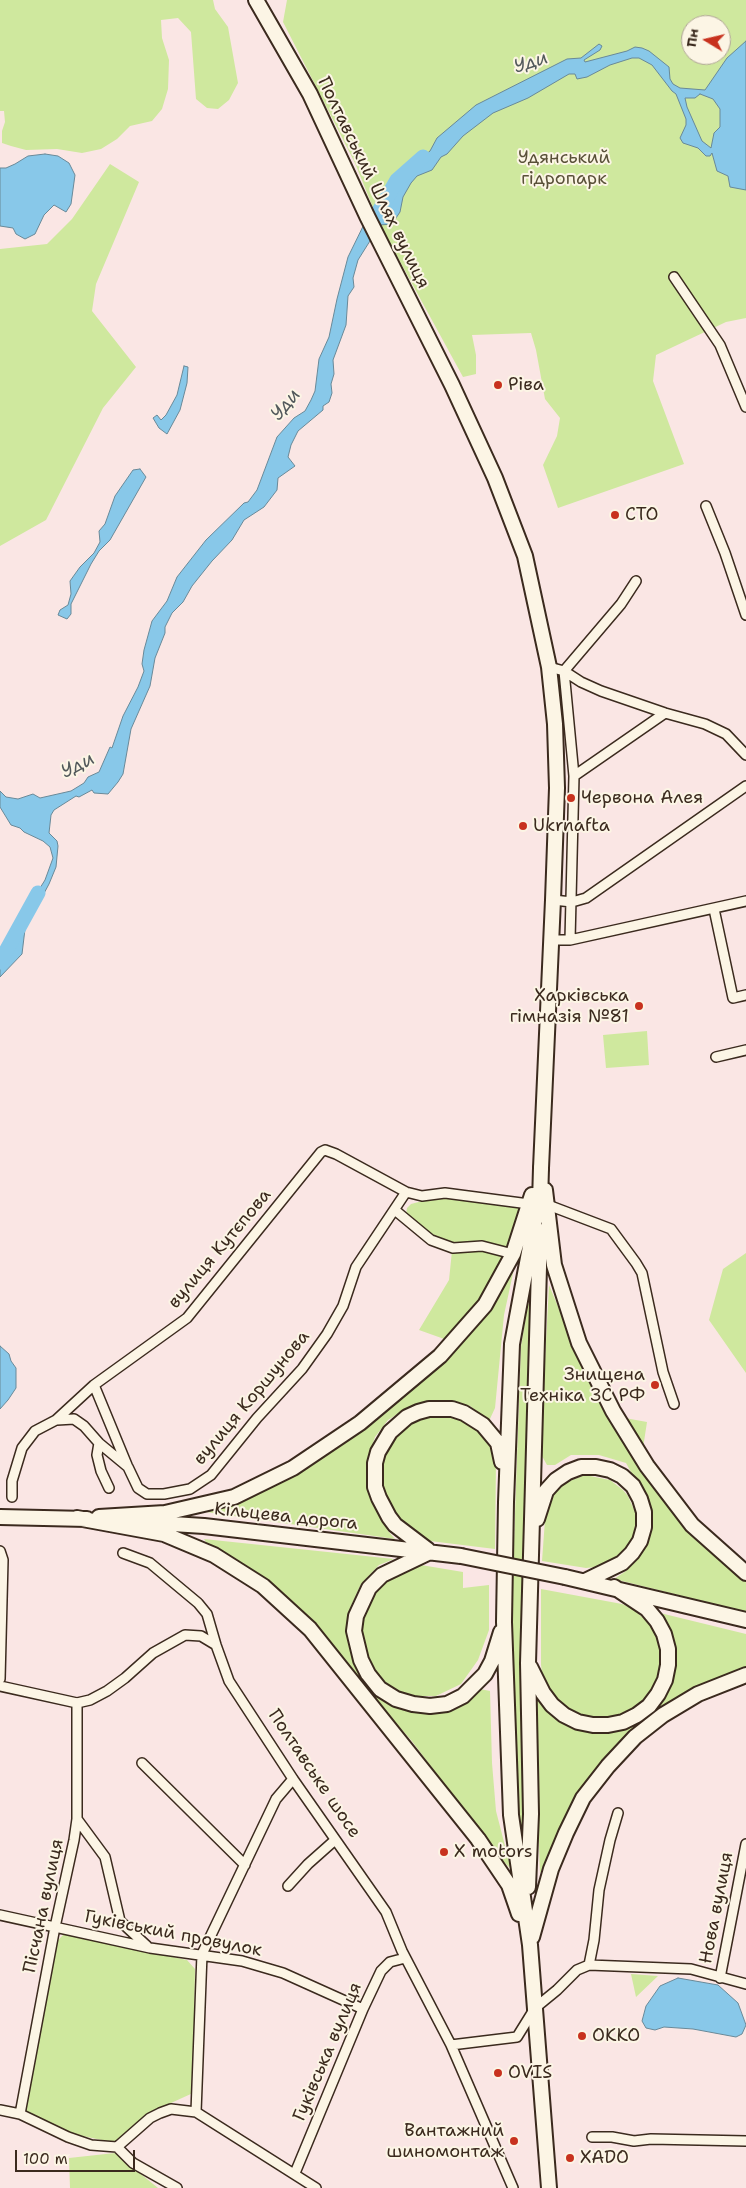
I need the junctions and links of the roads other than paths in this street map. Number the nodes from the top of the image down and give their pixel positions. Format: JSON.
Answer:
{"nodes":[{"id":1,"x":256,"y":0,"type":"edge"},
{"id":2,"x":674,"y":277,"type":"dead end"},
{"id":3,"x":746,"y":407,"type":"edge"},
{"id":4,"x":706,"y":506,"type":"dead end"},
{"id":5,"x":636,"y":581,"type":"dead end"},
{"id":6,"x":746,"y":615,"type":"edge"},
{"id":7,"x":549,"y":667,"type":"junction"},
{"id":8,"x":564,"y":671,"type":"junction"},
{"id":9,"x":664,"y":713,"type":"junction"},
{"id":10,"x":746,"y":755,"type":"edge"},
{"id":11,"x":574,"y":776,"type":"junction"},
{"id":12,"x":746,"y":786,"type":"edge"},
{"id":13,"x":553,"y":900,"type":"junction"},
{"id":14,"x":746,"y":900,"type":"edge"},
{"id":15,"x":572,"y":902,"type":"junction"},
{"id":16,"x":714,"y":908,"type":"junction"},
{"id":17,"x":551,"y":940,"type":"junction"},
{"id":18,"x":570,"y":940,"type":"junction"},
{"id":19,"x":746,"y":995,"type":"edge"},
{"id":20,"x":746,"y":1050,"type":"edge"},
{"id":21,"x":716,"y":1057,"type":"dead end"},
{"id":22,"x":541,"y":1168,"type":"junction"},
{"id":23,"x":406,"y":1192,"type":"junction"},
{"id":24,"x":540,"y":1193,"type":"junction"},
{"id":25,"x":529,"y":1204,"type":"junction"},
{"id":26,"x":548,"y":1205,"type":"junction"},
{"id":27,"x":396,"y":1211,"type":"junction"},
{"id":28,"x":513,"y":1254,"type":"junction"},
{"id":29,"x":94,"y":1385,"type":"junction"},
{"id":30,"x":674,"y":1404,"type":"dead end"},
{"id":31,"x":56,"y":1420,"type":"junction"},
{"id":32,"x":99,"y":1443,"type":"junction"},
{"id":33,"x":128,"y":1467,"type":"junction"},
{"id":34,"x":109,"y":1488,"type":"dead end"},
{"id":35,"x":12,"y":1497,"type":"dead end"},
{"id":36,"x":506,"y":1502,"type":"junction"},
{"id":37,"x":0,"y":1517,"type":"edge"},
{"id":38,"x":77,"y":1518,"type":"junction"},
{"id":39,"x":531,"y":1544,"type":"junction"},
{"id":40,"x":0,"y":1552,"type":"edge"},
{"id":41,"x":431,"y":1552,"type":"junction"},
{"id":42,"x":123,"y":1553,"type":"dead end"},
{"id":43,"x":746,"y":1573,"type":"edge"},
{"id":44,"x":585,"y":1581,"type":"junction"},
{"id":45,"x":614,"y":1588,"type":"junction"},
{"id":46,"x":746,"y":1620,"type":"edge"},
{"id":47,"x":504,"y":1622,"type":"junction"},
{"id":48,"x":216,"y":1644,"type":"junction"},
{"id":49,"x":528,"y":1663,"type":"junction"},
{"id":50,"x":746,"y":1675,"type":"edge"},
{"id":51,"x":0,"y":1679,"type":"edge"},
{"id":52,"x":0,"y":1686,"type":"edge"},
{"id":53,"x":77,"y":1703,"type":"junction"},
{"id":54,"x":142,"y":1763,"type":"dead end"},
{"id":55,"x":293,"y":1779,"type":"junction"},
{"id":56,"x":618,"y":1813,"type":"dead end"},
{"id":57,"x":77,"y":1819,"type":"junction"},
{"id":58,"x":336,"y":1840,"type":"junction"},
{"id":59,"x":746,"y":1844,"type":"edge"},
{"id":60,"x":245,"y":1865,"type":"junction"},
{"id":61,"x":288,"y":1886,"type":"dead end"},
{"id":62,"x":0,"y":1914,"type":"edge"},
{"id":63,"x":527,"y":1920,"type":"junction"},
{"id":64,"x":55,"y":1928,"type":"junction"},
{"id":65,"x":530,"y":1945,"type":"junction"},
{"id":66,"x":150,"y":1948,"type":"junction"},
{"id":67,"x":202,"y":1954,"type":"junction"},
{"id":68,"x":405,"y":1958,"type":"junction"},
{"id":69,"x":589,"y":1965,"type":"junction"},
{"id":70,"x":720,"y":1978,"type":"junction"},
{"id":71,"x":746,"y":1984,"type":"edge"},
{"id":72,"x":535,"y":2008,"type":"junction"},
{"id":73,"x":363,"y":2009,"type":"junction"},
{"id":74,"x":451,"y":2045,"type":"junction"},
{"id":75,"x":0,"y":2110,"type":"edge"},
{"id":76,"x":196,"y":2112,"type":"junction"},
{"id":77,"x":20,"y":2114,"type":"junction"},
{"id":78,"x":592,"y":2137,"type":"dead end"},
{"id":79,"x":746,"y":2142,"type":"edge"},
{"id":80,"x":118,"y":2147,"type":"junction"},
{"id":81,"x":296,"y":2174,"type":"junction"},
{"id":82,"x":177,"y":2188,"type":"edge"},
{"id":83,"x":316,"y":2188,"type":"edge"},
{"id":84,"x":513,"y":2188,"type":"edge"},
{"id":85,"x":550,"y":2188,"type":"edge"}],
"edges":[{"from":1,"to":7,"type":"main road","name":"Полтавський Шлях вулиця"},
{"from":2,"to":3,"type":"street"},
{"from":4,"to":6,"type":"street"},
{"from":5,"to":8,"type":"street"},
{"from":7,"to":8,"type":"street"},
{"from":7,"to":13,"type":"main road","name":"Полтавський Шлях вулиця"},
{"from":8,"to":9,"type":"street"},
{"from":8,"to":11,"type":"street"},
{"from":9,"to":10,"type":"street"},
{"from":9,"to":11,"type":"street"},
{"from":11,"to":15,"type":"street"},
{"from":12,"to":15,"type":"street"},
{"from":13,"to":15,"type":"street"},
{"from":13,"to":17,"type":"main road","name":"Полтавський Шлях вулиця"},
{"from":14,"to":16,"type":"street"},
{"from":15,"to":18,"type":"street"},
{"from":16,"to":18,"type":"street"},
{"from":16,"to":19,"type":"street"},
{"from":17,"to":18,"type":"street"},
{"from":17,"to":22,"type":"main road","name":"Полтавський Шлях вулиця"},
{"from":20,"to":21,"type":"street"},
{"from":22,"to":24,"type":"main road"},
{"from":22,"to":25,"type":"main road"},
{"from":22,"to":26,"type":"main road"},
{"from":23,"to":25,"type":"street"},
{"from":23,"to":27,"type":"street","name":"вулиця Коршунова"},
{"from":23,"to":29,"type":"street","name":"вулиця Кутєпова"},
{"from":24,"to":36,"type":"main road"},
{"from":24,"to":39,"type":"main road"},
{"from":25,"to":28,"type":"main road"},
{"from":26,"to":30,"type":"street"},
{"from":26,"to":43,"type":"main road"},
{"from":27,"to":28,"type":"street"},
{"from":27,"to":33,"type":"street","name":"вулиця Коршунова"},
{"from":28,"to":38,"type":"main road"},
{"from":29,"to":31,"type":"street","name":"вулиця Кутєпова"},
{"from":29,"to":33,"type":"street"},
{"from":31,"to":32,"type":"street"},
{"from":31,"to":35,"type":"street","name":"вулиця Кутєпова"},
{"from":32,"to":33,"type":"street"},
{"from":32,"to":34,"type":"street"},
{"from":36,"to":41,"type":"main road"},
{"from":36,"to":47,"type":"main road"},
{"from":37,"to":38,"type":"main road","name":"Кільцева дорога"},
{"from":38,"to":41,"type":"main road","name":"Кільцева дорога"},
{"from":38,"to":65,"type":"main road"},
{"from":39,"to":44,"type":"main road"},
{"from":39,"to":49,"type":"main road"},
{"from":40,"to":51,"type":"street"},
{"from":41,"to":44,"type":"main road","name":"Кільцева дорога","bridge":true},
{"from":41,"to":47,"type":"main road"},
{"from":42,"to":48,"type":"street","name":"Полтавське шосе"},
{"from":44,"to":45,"type":"main road"},
{"from":45,"to":46,"type":"main road"},
{"from":45,"to":49,"type":"main road"},
{"from":47,"to":63,"type":"main road"},
{"from":48,"to":53,"type":"street"},
{"from":48,"to":55,"type":"street","name":"Полтавське шосе"},
{"from":49,"to":63,"type":"main road"},
{"from":50,"to":65,"type":"main road"},
{"from":52,"to":53,"type":"street"},
{"from":53,"to":57,"type":"street","name":"Пісчана вулиця"},
{"from":54,"to":60,"type":"street"},
{"from":55,"to":58,"type":"street","name":"Полтавське шосе"},
{"from":55,"to":60,"type":"street"},
{"from":56,"to":69,"type":"street"},
{"from":57,"to":64,"type":"street","name":"Пісчана вулиця"},
{"from":57,"to":66,"type":"street"},
{"from":58,"to":61,"type":"street"},
{"from":58,"to":68,"type":"street","name":"Полтавське шосе"},
{"from":59,"to":70,"type":"street","name":"Нова вулиця"},
{"from":60,"to":67,"type":"street"},
{"from":62,"to":64,"type":"street","name":"Гуківський провулок"},
{"from":63,"to":65,"type":"main road"},
{"from":64,"to":66,"type":"street","name":"Гуківський провулок"},
{"from":64,"to":77,"type":"street","name":"Пісчана вулиця"},
{"from":65,"to":72,"type":"main road"},
{"from":66,"to":67,"type":"street","name":"Гуківський провулок"},
{"from":67,"to":73,"type":"street","name":"Гуківський провулок"},
{"from":67,"to":76,"type":"street"},
{"from":68,"to":73,"type":"street","name":"Гуківська вулиця"},
{"from":68,"to":74,"type":"street","name":"Полтавське шосе"},
{"from":69,"to":70,"type":"street"},
{"from":69,"to":72,"type":"street"},
{"from":70,"to":71,"type":"street"},
{"from":72,"to":74,"type":"street"},
{"from":72,"to":85,"type":"main road"},
{"from":73,"to":81,"type":"street","name":"Гуківська вулиця"},
{"from":74,"to":84,"type":"street","name":"Полтавське шосе"},
{"from":75,"to":77,"type":"street"},
{"from":76,"to":80,"type":"street"},
{"from":76,"to":81,"type":"street"},
{"from":77,"to":80,"type":"street"},
{"from":78,"to":79,"type":"street"},
{"from":80,"to":82,"type":"street"},
{"from":81,"to":83,"type":"street"}]}
